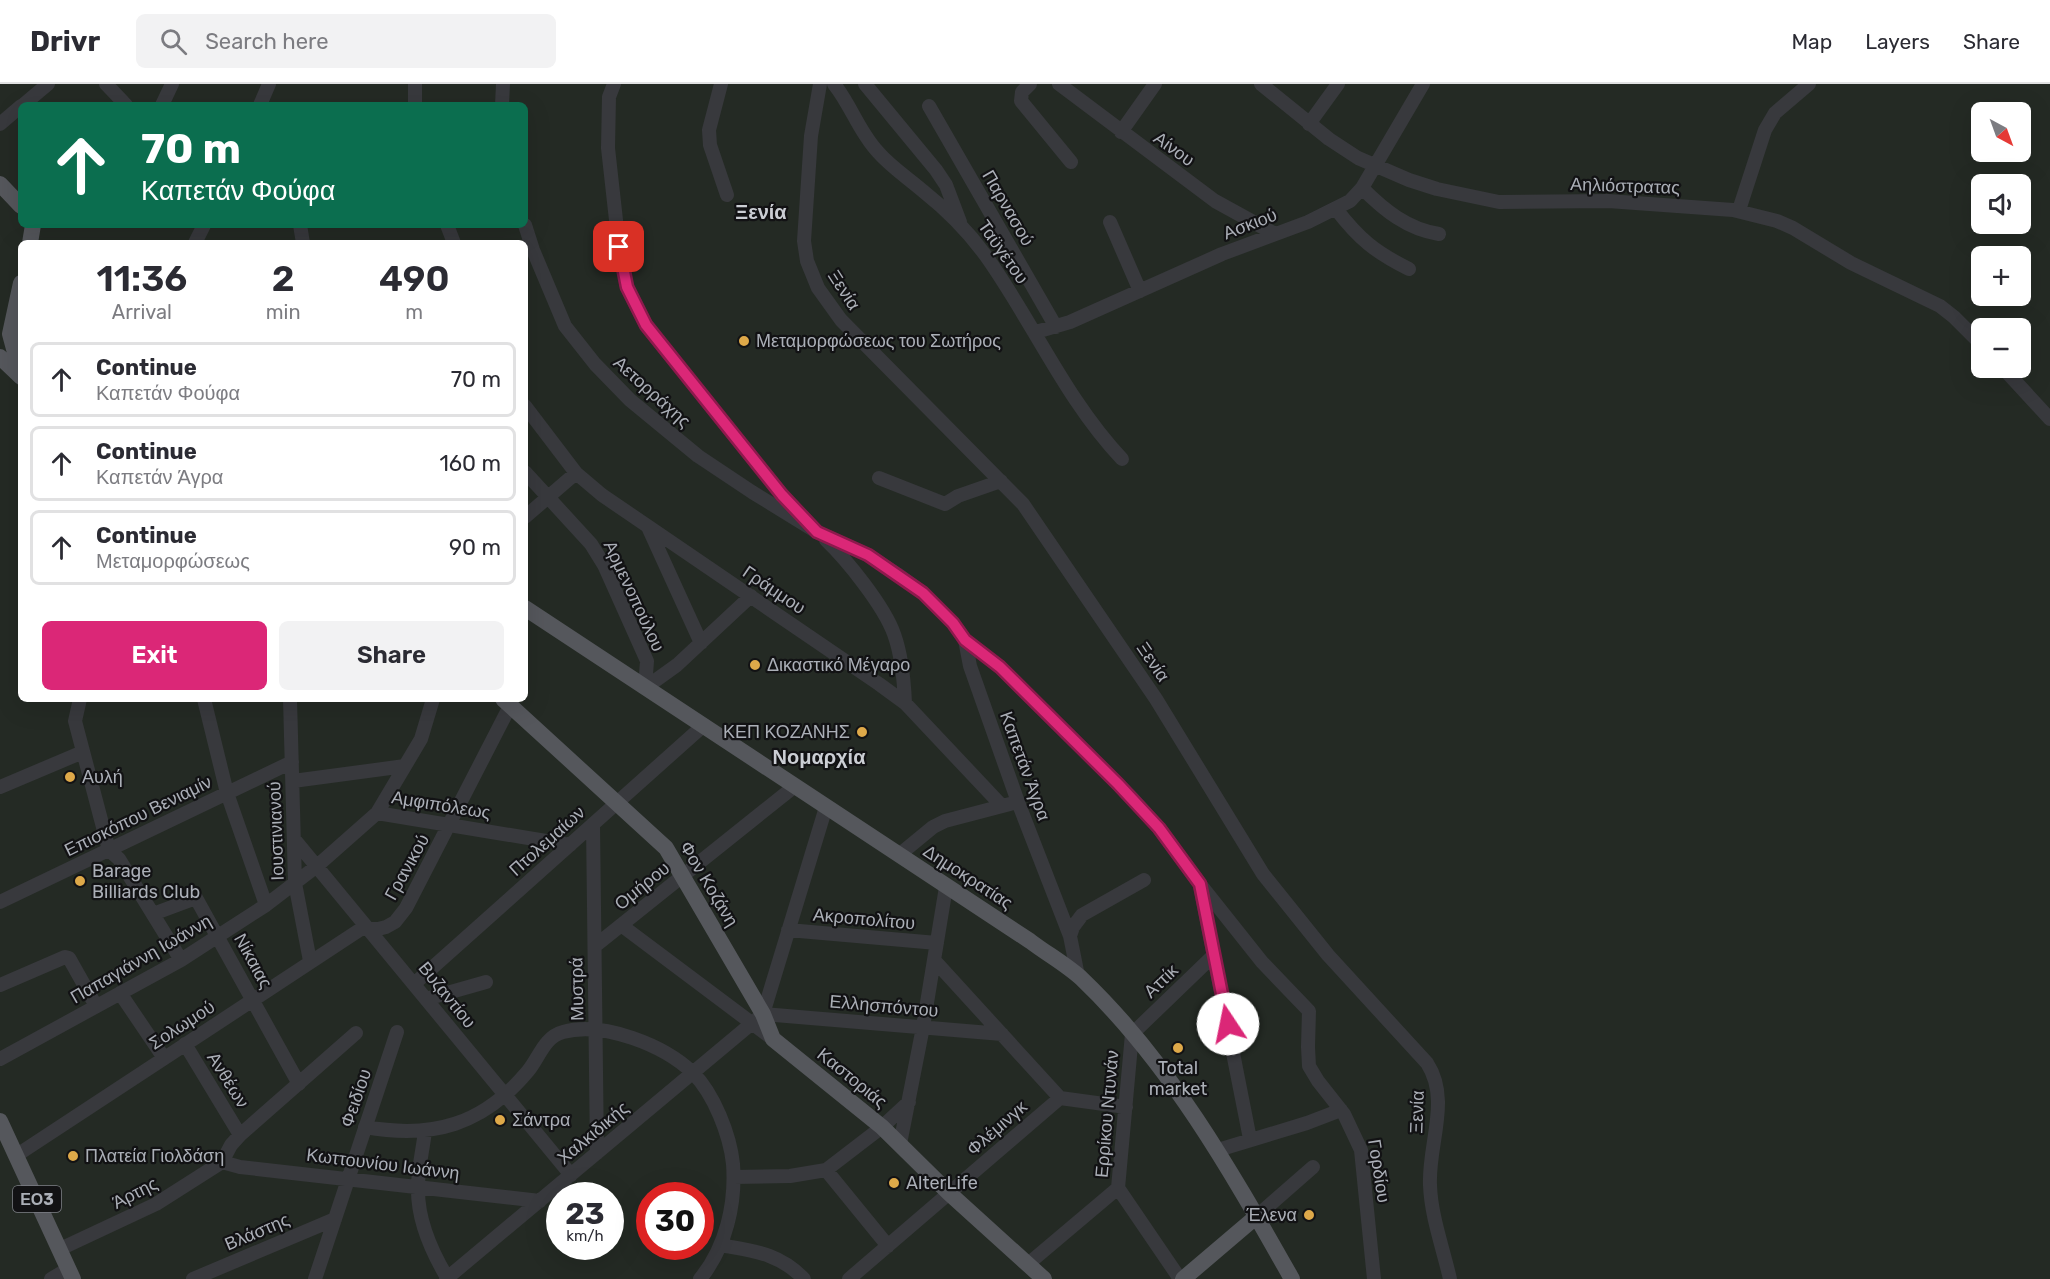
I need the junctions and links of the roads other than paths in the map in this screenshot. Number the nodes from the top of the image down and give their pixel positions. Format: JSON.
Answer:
{"nodes":[{"id":1,"x":48,"y":84,"type":"edge"},
{"id":2,"x":106,"y":84,"type":"edge"},
{"id":3,"x":172,"y":84,"type":"edge"},
{"id":4,"x":270,"y":84,"type":"edge"},
{"id":5,"x":416,"y":84,"type":"edge"},
{"id":6,"x":503,"y":84,"type":"edge"},
{"id":7,"x":614,"y":84,"type":"edge"},
{"id":8,"x":721,"y":84,"type":"edge"},
{"id":9,"x":820,"y":84,"type":"edge"},
{"id":10,"x":834,"y":84,"type":"edge"},
{"id":11,"x":865,"y":84,"type":"edge"},
{"id":12,"x":1030,"y":84,"type":"edge"},
{"id":13,"x":1059,"y":84,"type":"edge"},
{"id":14,"x":1155,"y":84,"type":"edge"},
{"id":15,"x":1261,"y":84,"type":"edge"},
{"id":16,"x":1338,"y":84,"type":"edge"},
{"id":17,"x":1423,"y":84,"type":"edge"},
{"id":18,"x":1809,"y":84,"type":"edge"},
{"id":19,"x":27,"y":102,"type":"edge"},
{"id":20,"x":123,"y":102,"type":"edge"},
{"id":21,"x":163,"y":102,"type":"edge"},
{"id":22,"x":261,"y":102,"type":"edge"},
{"id":23,"x":415,"y":102,"type":"edge"},
{"id":24,"x":502,"y":102,"type":"edge"},
{"id":25,"x":929,"y":106,"type":"dead end"},
{"id":26,"x":18,"y":109,"type":"edge"},
{"id":27,"x":0,"y":124,"type":"edge"},
{"id":28,"x":1309,"y":124,"type":"junction"},
{"id":29,"x":1120,"y":132,"type":"junction"},
{"id":30,"x":1071,"y":162,"type":"dead end"},
{"id":31,"x":1374,"y":166,"type":"junction"},
{"id":32,"x":0,"y":184,"type":"edge"},
{"id":33,"x":1362,"y":188,"type":"junction"},
{"id":34,"x":727,"y":195,"type":"dead end"},
{"id":35,"x":18,"y":203,"type":"edge"},
{"id":36,"x":1336,"y":209,"type":"junction"},
{"id":37,"x":1739,"y":210,"type":"junction"},
{"id":38,"x":1110,"y":222,"type":"dead end"},
{"id":39,"x":961,"y":224,"type":"junction"},
{"id":40,"x":526,"y":228,"type":"edge"},
{"id":41,"x":1275,"y":234,"type":"junction"},
{"id":42,"x":1439,"y":234,"type":"dead end"},
{"id":43,"x":1009,"y":244,"type":"junction"},
{"id":44,"x":986,"y":255,"type":"junction"},
{"id":45,"x":1409,"y":268,"type":"dead end"},
{"id":46,"x":1140,"y":291,"type":"junction"},
{"id":47,"x":18,"y":293,"type":"edge"},
{"id":48,"x":1056,"y":327,"type":"junction"},
{"id":49,"x":1036,"y":332,"type":"junction"},
{"id":50,"x":1971,"y":333,"type":"edge"},
{"id":51,"x":5,"y":338,"type":"edge"},
{"id":52,"x":18,"y":354,"type":"edge"},
{"id":53,"x":0,"y":357,"type":"edge"},
{"id":54,"x":18,"y":373,"type":"edge"},
{"id":55,"x":2012,"y":378,"type":"edge"},
{"id":56,"x":528,"y":410,"type":"edge"},
{"id":57,"x":2050,"y":419,"type":"edge"},
{"id":58,"x":1122,"y":459,"type":"dead end"},
{"id":59,"x":576,"y":473,"type":"junction"},
{"id":60,"x":528,"y":475,"type":"edge"},
{"id":61,"x":879,"y":478,"type":"dead end"},
{"id":62,"x":1001,"y":481,"type":"junction"},
{"id":63,"x":548,"y":496,"type":"junction"},
{"id":64,"x":528,"y":514,"type":"edge"},
{"id":65,"x":648,"y":527,"type":"junction"},
{"id":66,"x":817,"y":532,"type":"junction"},
{"id":67,"x":751,"y":596,"type":"junction"},
{"id":68,"x":528,"y":610,"type":"edge"},
{"id":69,"x":965,"y":640,"type":"junction"},
{"id":70,"x":701,"y":642,"type":"junction"},
{"id":71,"x":645,"y":688,"type":"junction"},
{"id":72,"x":79,"y":702,"type":"edge"},
{"id":73,"x":205,"y":702,"type":"edge"},
{"id":74,"x":290,"y":702,"type":"edge"},
{"id":75,"x":432,"y":702,"type":"edge"},
{"id":76,"x":506,"y":702,"type":"edge"},
{"id":77,"x":905,"y":703,"type":"junction"},
{"id":78,"x":704,"y":725,"type":"junction"},
{"id":79,"x":83,"y":752,"type":"junction"},
{"id":80,"x":292,"y":762,"type":"junction"},
{"id":81,"x":405,"y":766,"type":"junction"},
{"id":82,"x":292,"y":781,"type":"junction"},
{"id":83,"x":795,"y":786,"type":"junction"},
{"id":84,"x":0,"y":787,"type":"edge"},
{"id":85,"x":227,"y":793,"type":"junction"},
{"id":86,"x":618,"y":802,"type":"junction"},
{"id":87,"x":1018,"y":802,"type":"junction"},
{"id":88,"x":1002,"y":806,"type":"junction"},
{"id":89,"x":826,"y":807,"type":"junction"},
{"id":90,"x":377,"y":813,"type":"junction"},
{"id":91,"x":593,"y":824,"type":"junction"},
{"id":92,"x":450,"y":825,"type":"junction"},
{"id":93,"x":294,"y":839,"type":"junction"},
{"id":94,"x":570,"y":845,"type":"junction"},
{"id":95,"x":110,"y":850,"type":"junction"},
{"id":96,"x":899,"y":855,"type":"junction"},
{"id":97,"x":317,"y":866,"type":"junction"},
{"id":98,"x":682,"y":876,"type":"junction"},
{"id":99,"x":1144,"y":880,"type":"dead end"},
{"id":100,"x":295,"y":883,"type":"junction"},
{"id":101,"x":1200,"y":884,"type":"junction"},
{"id":102,"x":946,"y":887,"type":"junction"},
{"id":103,"x":0,"y":902,"type":"edge"},
{"id":104,"x":266,"y":905,"type":"junction"},
{"id":105,"x":153,"y":914,"type":"junction"},
{"id":106,"x":621,"y":926,"type":"junction"},
{"id":107,"x":368,"y":928,"type":"junction"},
{"id":108,"x":788,"y":930,"type":"junction"},
{"id":109,"x":218,"y":936,"type":"junction"},
{"id":110,"x":1070,"y":936,"type":"junction"},
{"id":111,"x":937,"y":943,"type":"junction"},
{"id":112,"x":594,"y":946,"type":"junction"},
{"id":113,"x":1214,"y":955,"type":"junction"},
{"id":114,"x":181,"y":960,"type":"junction"},
{"id":115,"x":934,"y":960,"type":"junction"},
{"id":116,"x":310,"y":961,"type":"junction"},
{"id":117,"x":1078,"y":976,"type":"junction"},
{"id":118,"x":486,"y":982,"type":"dead end"},
{"id":119,"x":414,"y":984,"type":"junction"},
{"id":120,"x":0,"y":986,"type":"edge"},
{"id":121,"x":120,"y":993,"type":"junction"},
{"id":122,"x":253,"y":999,"type":"junction"},
{"id":123,"x":426,"y":999,"type":"junction"},
{"id":124,"x":96,"y":1006,"type":"junction"},
{"id":125,"x":757,"y":1019,"type":"junction"},
{"id":126,"x":923,"y":1027,"type":"junction"},
{"id":127,"x":596,"y":1029,"type":"junction"},
{"id":128,"x":398,"y":1032,"type":"dead end"},
{"id":129,"x":356,"y":1033,"type":"dead end"},
{"id":130,"x":1002,"y":1034,"type":"junction"},
{"id":131,"x":1132,"y":1034,"type":"junction"},
{"id":132,"x":773,"y":1039,"type":"joint"},
{"id":133,"x":185,"y":1044,"type":"junction"},
{"id":134,"x":164,"y":1058,"type":"junction"},
{"id":135,"x":0,"y":1059,"type":"edge"},
{"id":136,"x":693,"y":1073,"type":"junction"},
{"id":137,"x":299,"y":1084,"type":"junction"},
{"id":138,"x":505,"y":1095,"type":"junction"},
{"id":139,"x":1060,"y":1098,"type":"junction"},
{"id":140,"x":909,"y":1102,"type":"junction"},
{"id":141,"x":1126,"y":1107,"type":"junction"},
{"id":142,"x":1341,"y":1110,"type":"junction"},
{"id":143,"x":0,"y":1120,"type":"edge"},
{"id":144,"x":365,"y":1127,"type":"junction"},
{"id":145,"x":882,"y":1127,"type":"junction"},
{"id":146,"x":425,"y":1131,"type":"junction"},
{"id":147,"x":240,"y":1135,"type":"junction"},
{"id":148,"x":4,"y":1138,"type":"edge"},
{"id":149,"x":1250,"y":1139,"type":"junction"},
{"id":150,"x":900,"y":1144,"type":"junction"},
{"id":151,"x":1218,"y":1150,"type":"junction"},
{"id":152,"x":597,"y":1153,"type":"junction"},
{"id":153,"x":17,"y":1155,"type":"junction"},
{"id":154,"x":222,"y":1162,"type":"junction"},
{"id":155,"x":1313,"y":1167,"type":"dead end"},
{"id":156,"x":826,"y":1170,"type":"junction"},
{"id":157,"x":571,"y":1175,"type":"junction"},
{"id":158,"x":734,"y":1177,"type":"junction"},
{"id":159,"x":348,"y":1178,"type":"junction"},
{"id":160,"x":417,"y":1186,"type":"junction"},
{"id":161,"x":1118,"y":1188,"type":"junction"},
{"id":162,"x":949,"y":1193,"type":"junction"},
{"id":163,"x":540,"y":1201,"type":"junction"},
{"id":164,"x":1257,"y":1216,"type":"junction"},
{"id":165,"x":335,"y":1219,"type":"junction"},
{"id":166,"x":720,"y":1245,"type":"junction"},
{"id":167,"x":888,"y":1245,"type":"junction"},
{"id":168,"x":60,"y":1249,"type":"junction"},
{"id":169,"x":1028,"y":1264,"type":"junction"},
{"id":170,"x":71,"y":1274,"type":"edge"},
{"id":171,"x":51,"y":1279,"type":"edge"},
{"id":172,"x":193,"y":1279,"type":"edge"},
{"id":173,"x":315,"y":1279,"type":"edge"},
{"id":174,"x":447,"y":1279,"type":"edge"},
{"id":175,"x":700,"y":1279,"type":"edge"},
{"id":176,"x":804,"y":1279,"type":"edge"},
{"id":177,"x":849,"y":1279,"type":"edge"},
{"id":178,"x":1044,"y":1279,"type":"edge"},
{"id":179,"x":1181,"y":1279,"type":"edge"},
{"id":180,"x":1292,"y":1279,"type":"edge"},
{"id":181,"x":1374,"y":1279,"type":"edge"},
{"id":182,"x":1450,"y":1279,"type":"edge"}],
"edges":[{"from":1,"to":19,"type":"street"},
{"from":2,"to":20,"type":"street"},
{"from":3,"to":21,"type":"street"},
{"from":4,"to":22,"type":"street"},
{"from":5,"to":23,"type":"street"},
{"from":6,"to":24,"type":"street"},
{"from":7,"to":66,"type":"street"},
{"from":8,"to":34,"type":"street"},
{"from":9,"to":62,"type":"street","name":"Ξενία"},
{"from":10,"to":39,"type":"street","name":"Ταϋγέτου"},
{"from":11,"to":39,"type":"street"},
{"from":12,"to":30,"type":"street"},
{"from":13,"to":29,"type":"street","name":"Αίνου"},
{"from":14,"to":29,"type":"street"},
{"from":15,"to":28,"type":"street","name":"Αηλιόστρατας"},
{"from":16,"to":28,"type":"street"},
{"from":17,"to":31,"type":"street","name":"Ασκιού"},
{"from":18,"to":37,"type":"street"},
{"from":25,"to":43,"type":"street","name":"Παρνασού"},
{"from":26,"to":27,"type":"street"},
{"from":28,"to":31,"type":"street","name":"Αηλιόστρατας"},
{"from":29,"to":41,"type":"street","name":"Αίνου"},
{"from":31,"to":33,"type":"street","name":"Ασκιού"},
{"from":31,"to":37,"type":"street","name":"Αηλιόστρατας"},
{"from":32,"to":35,"type":"main road"},
{"from":33,"to":36,"type":"street","name":"Ασκιού"},
{"from":33,"to":42,"type":"street"},
{"from":36,"to":41,"type":"street","name":"Ασκιού"},
{"from":36,"to":45,"type":"street"},
{"from":37,"to":50,"type":"street","name":"Αηλιόστρατας"},
{"from":38,"to":46,"type":"street"},
{"from":39,"to":44,"type":"street","name":"Ταϋγέτου"},
{"from":40,"to":66,"type":"street","name":"Αετορράχης"},
{"from":41,"to":46,"type":"street","name":"Ασκιού"},
{"from":43,"to":44,"type":"street"},
{"from":43,"to":48,"type":"street","name":"Παρνασού"},
{"from":44,"to":49,"type":"street","name":"Ταϋγέτου"},
{"from":46,"to":48,"type":"street","name":"Ασκιού"},
{"from":47,"to":51,"type":"main road"},
{"from":48,"to":49,"type":"street","name":"Ασκιού"},
{"from":49,"to":58,"type":"street","name":"Ταϋγέτου"},
{"from":51,"to":52,"type":"main road"},
{"from":53,"to":54,"type":"main road"},
{"from":55,"to":57,"type":"street"},
{"from":56,"to":59,"type":"street","name":"Γράμμου"},
{"from":59,"to":63,"type":"street"},
{"from":59,"to":65,"type":"street","name":"Γράμμου"},
{"from":60,"to":63,"type":"street","name":"Αρμενοπούλου"},
{"from":61,"to":62,"type":"street"},
{"from":62,"to":182,"type":"street","name":"Ξενία"},
{"from":63,"to":64,"type":"street"},
{"from":63,"to":71,"type":"street","name":"Αρμενοπούλου"},
{"from":65,"to":67,"type":"street","name":"Γράμμου"},
{"from":65,"to":70,"type":"street"},
{"from":66,"to":69,"type":"street","name":"Καπετάν Άγρα"},
{"from":66,"to":77,"type":"street"},
{"from":67,"to":70,"type":"street"},
{"from":67,"to":77,"type":"street","name":"Γράμμου"},
{"from":68,"to":71,"type":"main road","name":"Δημοκρατίας"},
{"from":69,"to":87,"type":"street","name":"Καπετάν Άγρα"},
{"from":69,"to":101,"type":"street"},
{"from":70,"to":71,"type":"street"},
{"from":71,"to":78,"type":"main road","name":"Δημοκρατίας"},
{"from":72,"to":79,"type":"street"},
{"from":73,"to":85,"type":"street"},
{"from":74,"to":80,"type":"street","name":"Ιουστινιανού"},
{"from":75,"to":81,"type":"street"},
{"from":76,"to":86,"type":"main road","name":"Φον Κοζάνη"},
{"from":76,"to":92,"type":"street","name":"Γρανικού"},
{"from":77,"to":88,"type":"street","name":"Γράμμου"},
{"from":78,"to":83,"type":"main road","name":"Δημοκρατίας"},
{"from":78,"to":86,"type":"street","name":"Πτολεμαίων"},
{"from":79,"to":84,"type":"street"},
{"from":79,"to":95,"type":"street"},
{"from":80,"to":82,"type":"street","name":"Ιουστινιανού"},
{"from":80,"to":85,"type":"street","name":"Επισκόπου Βενιαμίν"},
{"from":81,"to":82,"type":"street"},
{"from":81,"to":90,"type":"street"},
{"from":82,"to":93,"type":"street","name":"Ιουστινιανού"},
{"from":83,"to":89,"type":"main road","name":"Δημοκρατίας"},
{"from":83,"to":98,"type":"street","name":"Ομήρου"},
{"from":85,"to":95,"type":"street","name":"Επισκόπου Βενιαμίν"},
{"from":85,"to":104,"type":"street"},
{"from":86,"to":91,"type":"street","name":"Πτολεμαίων"},
{"from":86,"to":98,"type":"main road","name":"Φον Κοζάνη"},
{"from":87,"to":88,"type":"street"},
{"from":87,"to":110,"type":"street","name":"Καπετάν Άγρα"},
{"from":88,"to":96,"type":"street"},
{"from":89,"to":96,"type":"main road","name":"Δημοκρατίας"},
{"from":89,"to":108,"type":"street"},
{"from":90,"to":92,"type":"street","name":"Αμφιπόλεως"},
{"from":90,"to":97,"type":"street","name":"Αμφιπόλεως"},
{"from":91,"to":94,"type":"street","name":"Πτολεμαίων"},
{"from":91,"to":112,"type":"street","name":"Μυστρά"},
{"from":92,"to":94,"type":"street","name":"Αμφιπόλεως"},
{"from":92,"to":107,"type":"street","name":"Γρανικού"},
{"from":93,"to":97,"type":"street","name":"Βυζαντίου"},
{"from":93,"to":100,"type":"street","name":"Ιουστινιανού"},
{"from":94,"to":119,"type":"street","name":"Πτολεμαίων"},
{"from":95,"to":103,"type":"street","name":"Επισκόπου Βενιαμίν"},
{"from":95,"to":105,"type":"street"},
{"from":96,"to":102,"type":"main road","name":"Δημοκρατίας"},
{"from":97,"to":100,"type":"street","name":"Αμφιπόλεως"},
{"from":97,"to":107,"type":"street","name":"Βυζαντίου"},
{"from":98,"to":106,"type":"street","name":"Ομήρου"},
{"from":98,"to":125,"type":"main road","name":"Φον Κοζάνη"},
{"from":99,"to":110,"type":"street"},
{"from":100,"to":104,"type":"street","name":"Παπαγιάννη Ιωάννη"},
{"from":100,"to":116,"type":"street","name":"Ιουστινιανού"},
{"from":101,"to":113,"type":"street"},
{"from":101,"to":142,"type":"street","name":"Γορδίου"},
{"from":102,"to":111,"type":"street"},
{"from":102,"to":117,"type":"main road","name":"Δημοκρατίας"},
{"from":104,"to":109,"type":"street","name":"Παπαγιάννη Ιωάννη"},
{"from":105,"to":109,"type":"street","name":"Νίκαιας"},
{"from":105,"to":114,"type":"street"},
{"from":106,"to":112,"type":"street","name":"Ομήρου"},
{"from":106,"to":125,"type":"street"},
{"from":107,"to":116,"type":"street","name":"Σολωμού"},
{"from":107,"to":119,"type":"street","name":"Βυζαντίου"},
{"from":108,"to":111,"type":"street","name":"Ακροπολίτου"},
{"from":108,"to":125,"type":"street"},
{"from":109,"to":114,"type":"street","name":"Παπαγιάννη Ιωάννη"},
{"from":109,"to":122,"type":"street","name":"Νίκαιας"},
{"from":110,"to":117,"type":"street","name":"Καπετάν Άγρα"},
{"from":111,"to":115,"type":"street"},
{"from":112,"to":127,"type":"street","name":"Μυστρά"},
{"from":113,"to":131,"type":"street","name":"Αττίκ"},
{"from":113,"to":149,"type":"street"},
{"from":114,"to":121,"type":"street","name":"Παπαγιάννη Ιωάννη"},
{"from":115,"to":126,"type":"street"},
{"from":115,"to":130,"type":"street"},
{"from":116,"to":122,"type":"street","name":"Σολωμού"},
{"from":117,"to":131,"type":"main road","name":"Δημοκρατίας"},
{"from":118,"to":123,"type":"street"},
{"from":119,"to":123,"type":"street","name":"Βυζαντίου"},
{"from":120,"to":124,"type":"street"},
{"from":121,"to":124,"type":"street","name":"Παπαγιάννη Ιωάννη"},
{"from":121,"to":134,"type":"street"},
{"from":122,"to":133,"type":"street","name":"Σολωμού"},
{"from":122,"to":137,"type":"street","name":"Νίκαιας"},
{"from":123,"to":138,"type":"street","name":"Βυζαντίου"},
{"from":124,"to":135,"type":"street","name":"Παπαγιάννη Ιωάννη"},
{"from":125,"to":126,"type":"street","name":"Ελλησπόντου"},
{"from":125,"to":132,"type":"main road","name":"Φον Κοζάνη"},
{"from":125,"to":136,"type":"street","name":"Χαλκιδικής"},
{"from":126,"to":130,"type":"street","name":"Ελλησπόντου"},
{"from":126,"to":140,"type":"street"},
{"from":127,"to":136,"type":"street"},
{"from":127,"to":138,"type":"street"},
{"from":127,"to":152,"type":"street","name":"Μυστρά"},
{"from":128,"to":144,"type":"street","name":"Φειδίου"},
{"from":129,"to":137,"type":"street"},
{"from":130,"to":139,"type":"street"},
{"from":131,"to":141,"type":"street","name":"Ερρίκου Ντυνάν"},
{"from":131,"to":151,"type":"main road","name":"Δημοκρατίας"},
{"from":132,"to":145,"type":"main road","name":"Καστοριάς"},
{"from":133,"to":134,"type":"street","name":"Σολωμού"},
{"from":133,"to":147,"type":"street","name":"Ανθέων"},
{"from":134,"to":153,"type":"street","name":"Σολωμού"},
{"from":136,"to":152,"type":"street","name":"Χαλκιδικής"},
{"from":136,"to":158,"type":"street"},
{"from":137,"to":147,"type":"street"},
{"from":138,"to":146,"type":"street"},
{"from":138,"to":157,"type":"street","name":"Βυζαντίου"},
{"from":139,"to":141,"type":"street"},
{"from":139,"to":162,"type":"street","name":"Φλέμινγκ"},
{"from":140,"to":145,"type":"street"},
{"from":140,"to":150,"type":"street"},
{"from":141,"to":161,"type":"street","name":"Ερρίκου Ντυνάν"},
{"from":142,"to":149,"type":"street"},
{"from":142,"to":181,"type":"street","name":"Γορδίου"},
{"from":143,"to":148,"type":"main road","number":"ΕΟ3"},
{"from":144,"to":146,"type":"street"},
{"from":144,"to":159,"type":"street","name":"Φειδίου"},
{"from":145,"to":150,"type":"main road","name":"Καστοριάς"},
{"from":145,"to":156,"type":"street"},
{"from":146,"to":160,"type":"street"},
{"from":147,"to":154,"type":"street"},
{"from":148,"to":153,"type":"main road","number":"ΕΟ3"},
{"from":149,"to":151,"type":"street"},
{"from":150,"to":162,"type":"main road","name":"Καστοριάς"},
{"from":151,"to":164,"type":"main road","name":"Δημοκρατίας"},
{"from":152,"to":157,"type":"street","name":"Χαλκιδικής"},
{"from":153,"to":168,"type":"main road","number":"ΕΟ3"},
{"from":154,"to":159,"type":"street","name":"Κωττουνίου Ιωάννη"},
{"from":154,"to":168,"type":"street","name":"Άρτης"},
{"from":155,"to":164,"type":"street"},
{"from":156,"to":158,"type":"street"},
{"from":156,"to":167,"type":"street"},
{"from":157,"to":163,"type":"street","name":"Χαλκιδικής"},
{"from":158,"to":166,"type":"street"},
{"from":159,"to":160,"type":"street","name":"Κωττουνίου Ιωάννη"},
{"from":159,"to":165,"type":"street","name":"Φειδίου"},
{"from":160,"to":163,"type":"street","name":"Κωττουνίου Ιωάννη"},
{"from":160,"to":174,"type":"street"},
{"from":161,"to":169,"type":"street","name":"Ερρίκου Ντυνάν"},
{"from":161,"to":179,"type":"street"},
{"from":162,"to":167,"type":"street","name":"Φλέμινγκ"},
{"from":162,"to":169,"type":"main road","name":"Καστοριάς"},
{"from":163,"to":174,"type":"street","name":"Χαλκιδικής"},
{"from":164,"to":179,"type":"main road"},
{"from":164,"to":180,"type":"main road","name":"Δημοκρατίας"},
{"from":165,"to":172,"type":"street","name":"Βλάστης"},
{"from":165,"to":173,"type":"street","name":"Φειδίου"},
{"from":166,"to":175,"type":"street"},
{"from":166,"to":176,"type":"street"},
{"from":167,"to":177,"type":"street","name":"Φλέμινγκ"},
{"from":168,"to":170,"type":"main road","number":"ΕΟ3"},
{"from":169,"to":178,"type":"main road","name":"Καστοριάς"},
{"from":170,"to":171,"type":"street"}]}
